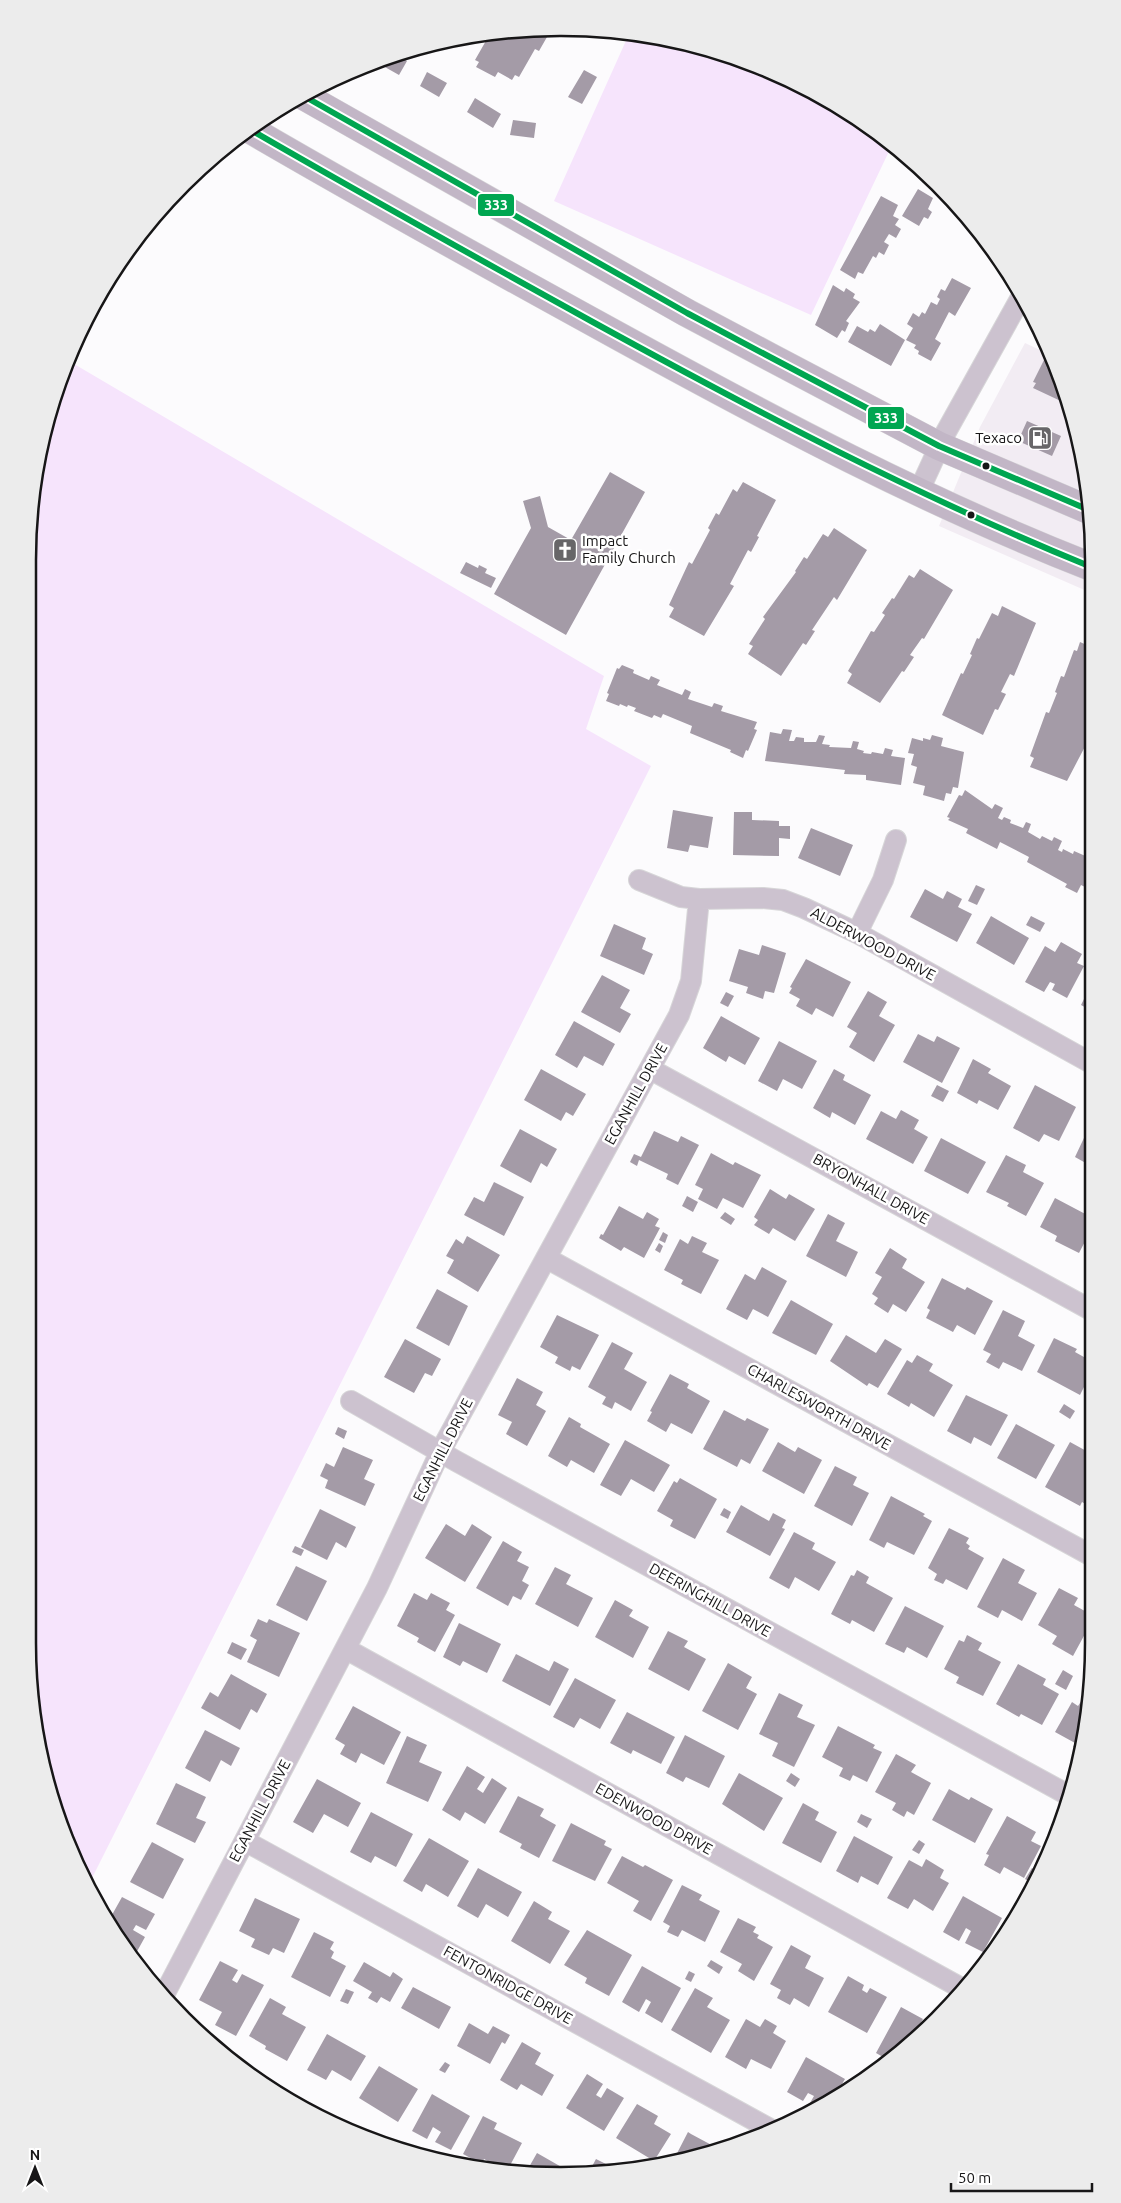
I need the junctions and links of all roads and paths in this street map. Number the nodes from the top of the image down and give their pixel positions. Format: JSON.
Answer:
{"nodes":[{"id":1,"x":310,"y":100,"type":"edge"},
{"id":2,"x":257,"y":134,"type":"edge"},
{"id":3,"x":1018,"y":303,"type":"edge"},
{"id":4,"x":939,"y":446,"type":"junction"},
{"id":5,"x":918,"y":493,"type":"junction"},
{"id":6,"x":1082,"y":507,"type":"edge"},
{"id":7,"x":1085,"y":564,"type":"edge"},
{"id":8,"x":896,"y":840,"type":"dead end"},
{"id":9,"x":638,"y":880,"type":"dead end"},
{"id":10,"x":699,"y":900,"type":"junction"},
{"id":11,"x":857,"y":933,"type":"junction"},
{"id":12,"x":1085,"y":1060,"type":"edge"},
{"id":13,"x":650,"y":1069,"type":"junction"},
{"id":14,"x":546,"y":1258,"type":"junction"},
{"id":15,"x":1085,"y":1307,"type":"edge"},
{"id":16,"x":351,"y":1401,"type":"dead end"},
{"id":17,"x":440,"y":1452,"type":"junction"},
{"id":18,"x":1085,"y":1552,"type":"edge"},
{"id":19,"x":346,"y":1649,"type":"junction"},
{"id":20,"x":1063,"y":1792,"type":"edge"},
{"id":21,"x":245,"y":1841,"type":"junction"},
{"id":22,"x":957,"y":1985,"type":"edge"},
{"id":23,"x":167,"y":1989,"type":"edge"},
{"id":24,"x":764,"y":2126,"type":"edge"}],
"edges":[{"from":1,"to":4,"type":"main road"},
{"from":2,"to":5,"type":"main road"},
{"from":3,"to":4,"type":"street"},
{"from":4,"to":5,"type":"street"},
{"from":4,"to":6,"type":"main road"},
{"from":5,"to":7,"type":"main road"},
{"from":8,"to":11,"type":"street"},
{"from":9,"to":10,"type":"street","name":"ALDERWOOD DRIVE"},
{"from":10,"to":11,"type":"street","name":"ALDERWOOD DRIVE"},
{"from":10,"to":13,"type":"street","name":"EGANHILL DRIVE"},
{"from":11,"to":12,"type":"street","name":"ALDERWOOD DRIVE"},
{"from":13,"to":14,"type":"street","name":"EGANHILL DRIVE"},
{"from":13,"to":15,"type":"street","name":"BRYONHALL DRIVE"},
{"from":14,"to":17,"type":"street","name":"EGANHILL DRIVE"},
{"from":14,"to":18,"type":"street","name":"CHARLESWORTH DRIVE"},
{"from":16,"to":17,"type":"street","name":"DEERINGHILL DRIVE"},
{"from":17,"to":19,"type":"street","name":"EGANHILL DRIVE"},
{"from":17,"to":20,"type":"street","name":"DEERINGHILL DRIVE"},
{"from":19,"to":21,"type":"street","name":"EGANHILL DRIVE"},
{"from":19,"to":22,"type":"street","name":"EDENWOOD DRIVE"},
{"from":21,"to":23,"type":"street","name":"EGANHILL DRIVE"},
{"from":21,"to":24,"type":"street","name":"FENTONRIDGE DRIVE"}]}
